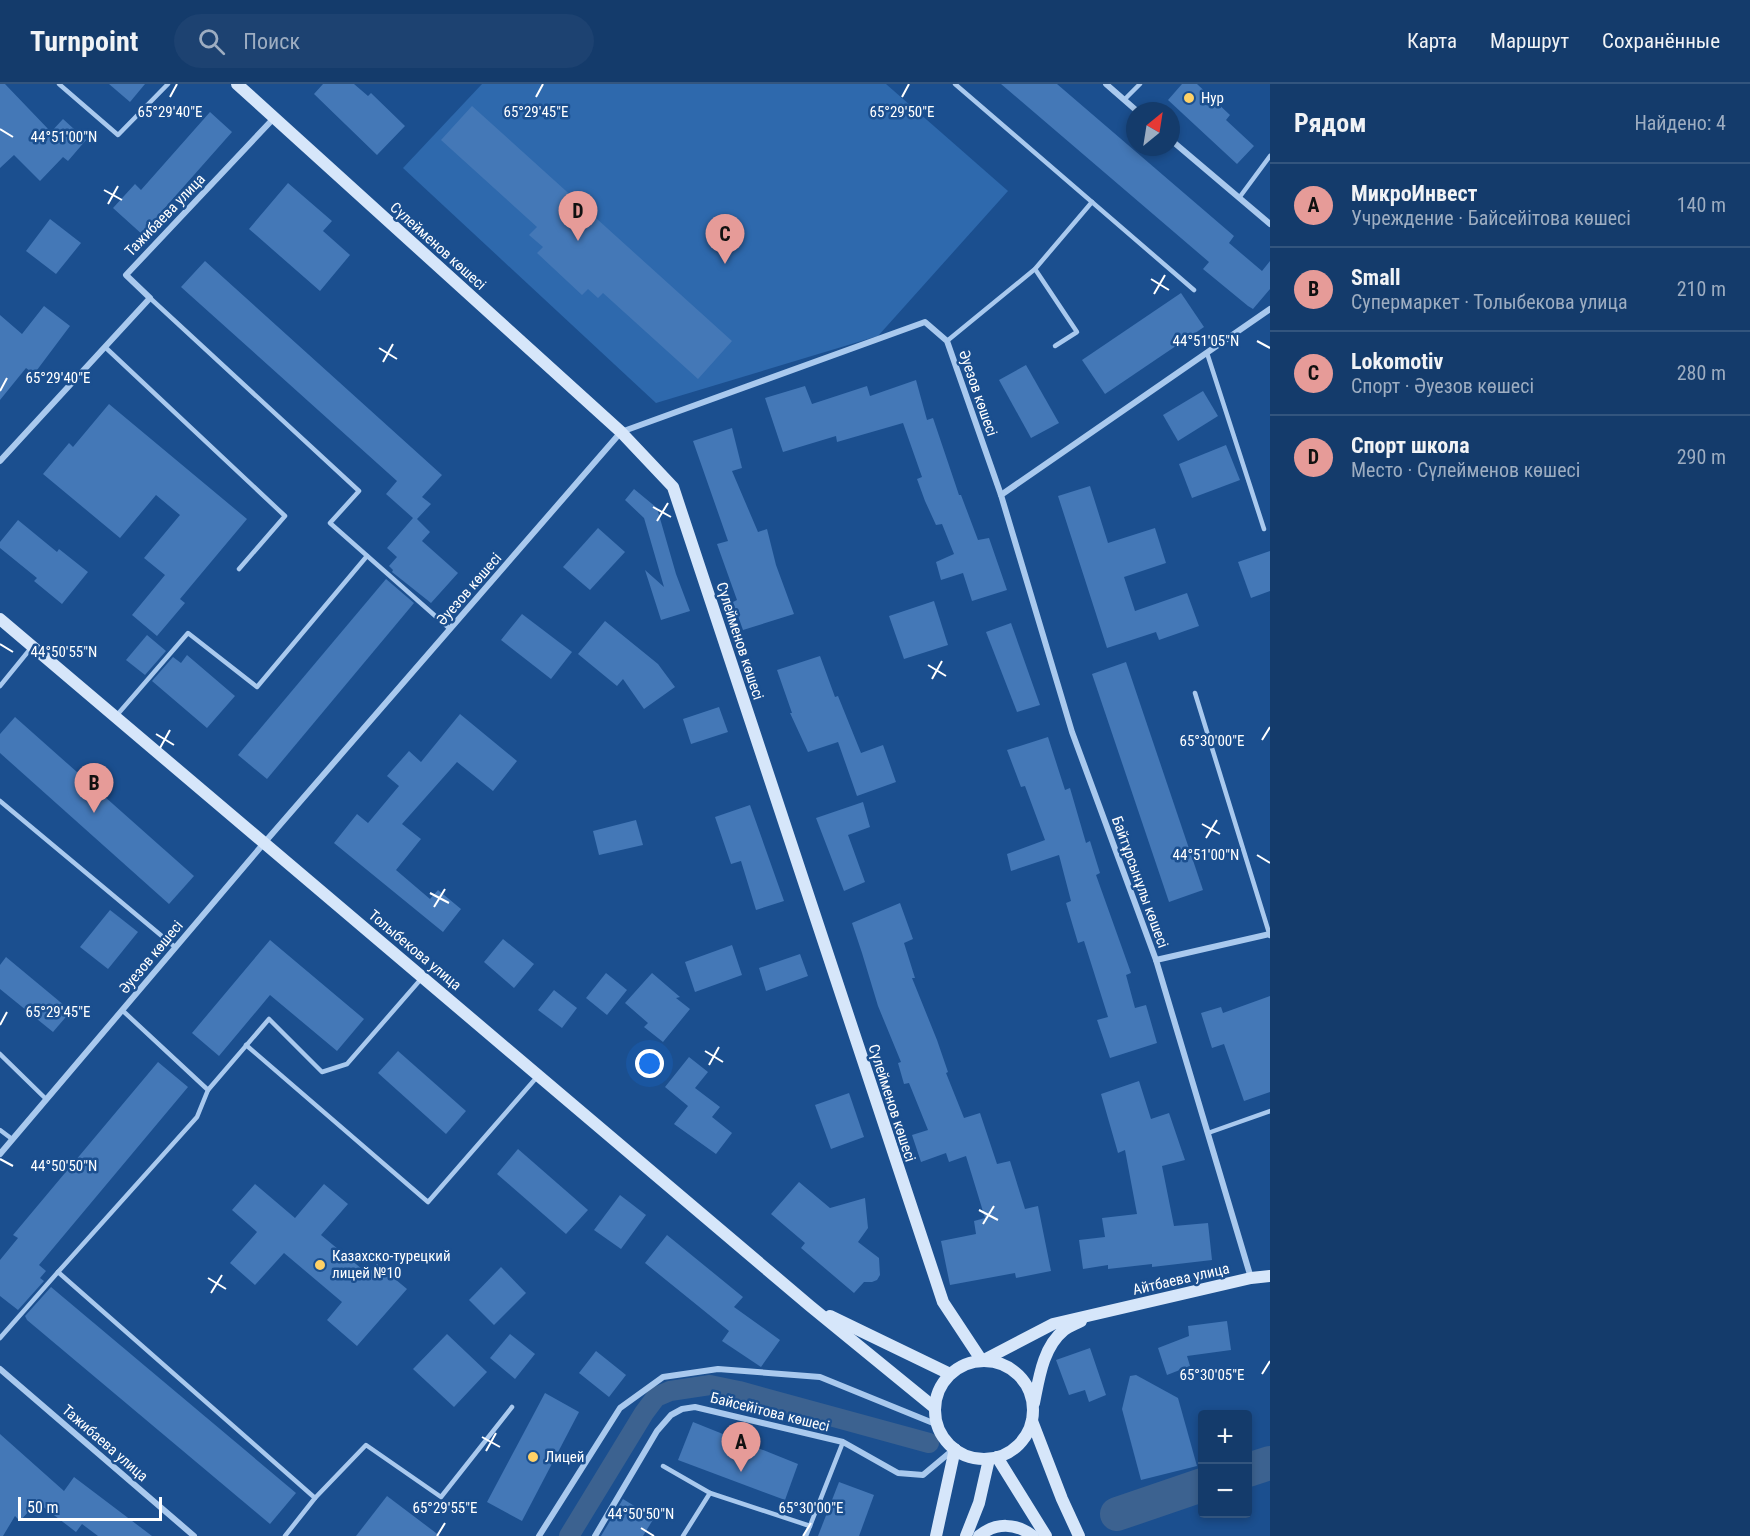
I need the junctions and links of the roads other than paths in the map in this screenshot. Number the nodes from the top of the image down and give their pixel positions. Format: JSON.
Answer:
{"nodes":[{"id":1,"x":59,"y":84,"type":"edge"},
{"id":2,"x":168,"y":84,"type":"edge"},
{"id":3,"x":237,"y":84,"type":"edge"},
{"id":4,"x":956,"y":84,"type":"edge"},
{"id":5,"x":1106,"y":84,"type":"edge"},
{"id":6,"x":1140,"y":84,"type":"edge"},
{"id":7,"x":1124,"y":100,"type":"junction"},
{"id":8,"x":1126,"y":102,"type":"edge"},
{"id":9,"x":274,"y":118,"type":"junction"},
{"id":10,"x":1180,"y":148,"type":"edge"},
{"id":11,"x":1270,"y":156,"type":"edge"},
{"id":12,"x":1239,"y":198,"type":"junction"},
{"id":13,"x":1092,"y":202,"type":"junction"},
{"id":14,"x":1270,"y":224,"type":"edge"},
{"id":15,"x":1035,"y":269,"type":"junction"},
{"id":16,"x":1194,"y":290,"type":"dead end"},
{"id":17,"x":150,"y":298,"type":"junction"},
{"id":18,"x":1270,"y":309,"type":"edge"},
{"id":19,"x":947,"y":341,"type":"junction"},
{"id":20,"x":1054,"y":346,"type":"dead end"},
{"id":21,"x":105,"y":347,"type":"junction"},
{"id":22,"x":1207,"y":353,"type":"junction"},
{"id":23,"x":621,"y":432,"type":"junction"},
{"id":24,"x":0,"y":461,"type":"edge"},
{"id":25,"x":1001,"y":495,"type":"junction"},
{"id":26,"x":1264,"y":529,"type":"dead end"},
{"id":27,"x":367,"y":556,"type":"junction"},
{"id":28,"x":239,"y":569,"type":"dead end"},
{"id":29,"x":0,"y":619,"type":"edge"},
{"id":30,"x":450,"y":629,"type":"junction"},
{"id":31,"x":33,"y":646,"type":"junction"},
{"id":32,"x":0,"y":686,"type":"edge"},
{"id":33,"x":1196,"y":693,"type":"dead end"},
{"id":34,"x":116,"y":717,"type":"junction"},
{"id":35,"x":0,"y":801,"type":"edge"},
{"id":36,"x":265,"y":842,"type":"junction"},
{"id":37,"x":1270,"y":935,"type":"edge"},
{"id":38,"x":175,"y":947,"type":"junction"},
{"id":39,"x":1156,"y":960,"type":"junction"},
{"id":40,"x":423,"y":977,"type":"junction"},
{"id":41,"x":122,"y":1010,"type":"junction"},
{"id":42,"x":246,"y":1046,"type":"junction"},
{"id":43,"x":0,"y":1054,"type":"edge"},
{"id":44,"x":538,"y":1075,"type":"junction"},
{"id":45,"x":208,"y":1090,"type":"junction"},
{"id":46,"x":46,"y":1099,"type":"junction"},
{"id":47,"x":1270,"y":1112,"type":"edge"},
{"id":48,"x":0,"y":1130,"type":"edge"},
{"id":49,"x":1208,"y":1133,"type":"junction"},
{"id":50,"x":12,"y":1139,"type":"junction"},
{"id":51,"x":0,"y":1154,"type":"edge"},
{"id":52,"x":58,"y":1272,"type":"junction"},
{"id":53,"x":1270,"y":1276,"type":"edge"},
{"id":54,"x":1251,"y":1278,"type":"junction"},
{"id":55,"x":810,"y":1306,"type":"junction"},
{"id":56,"x":1099,"y":1312,"type":"junction"},
{"id":57,"x":0,"y":1338,"type":"edge"},
{"id":58,"x":982,"y":1361,"type":"junction"},
{"id":59,"x":0,"y":1369,"type":"edge"},
{"id":60,"x":950,"y":1374,"type":"junction"},
{"id":61,"x":512,"y":1407,"type":"dead end"},
{"id":62,"x":1034,"y":1407,"type":"junction"},
{"id":63,"x":935,"y":1408,"type":"junction"},
{"id":64,"x":1032,"y":1420,"type":"junction"},
{"id":65,"x":938,"y":1425,"type":"junction"},
{"id":66,"x":843,"y":1442,"type":"junction"},
{"id":67,"x":955,"y":1449,"type":"junction"},
{"id":68,"x":993,"y":1458,"type":"junction"},
{"id":69,"x":663,"y":1466,"type":"dead end"},
{"id":70,"x":710,"y":1493,"type":"junction"},
{"id":71,"x":315,"y":1498,"type":"junction"},
{"id":72,"x":810,"y":1526,"type":"junction"},
{"id":73,"x":194,"y":1536,"type":"edge"},
{"id":74,"x":285,"y":1536,"type":"edge"},
{"id":75,"x":539,"y":1536,"type":"edge"},
{"id":76,"x":596,"y":1536,"type":"edge"},
{"id":77,"x":683,"y":1536,"type":"edge"},
{"id":78,"x":806,"y":1536,"type":"edge"},
{"id":79,"x":936,"y":1536,"type":"edge"},
{"id":80,"x":966,"y":1536,"type":"edge"},
{"id":81,"x":979,"y":1536,"type":"edge"},
{"id":82,"x":1033,"y":1536,"type":"edge"},
{"id":83,"x":1046,"y":1536,"type":"edge"},
{"id":84,"x":1079,"y":1536,"type":"edge"}],
"edges":[{"from":1,"to":2,"type":"lane"},
{"from":3,"to":9,"type":"main road","name":"Сүлейменов көшесі"},
{"from":4,"to":13,"type":"lane"},
{"from":5,"to":7,"type":"street"},
{"from":6,"to":7,"type":"lane"},
{"from":7,"to":8,"type":"street"},
{"from":9,"to":17,"type":"street","name":"Тажибаева улица"},
{"from":9,"to":23,"type":"main road","name":"Сүлейменов көшесі"},
{"from":10,"to":12,"type":"street"},
{"from":11,"to":12,"type":"lane"},
{"from":12,"to":14,"type":"street"},
{"from":13,"to":15,"type":"lane"},
{"from":13,"to":16,"type":"lane"},
{"from":15,"to":19,"type":"lane"},
{"from":15,"to":20,"type":"lane"},
{"from":17,"to":21,"type":"street"},
{"from":17,"to":27,"type":"lane"},
{"from":18,"to":22,"type":"street"},
{"from":19,"to":23,"type":"street","name":"Әуезов көшесі"},
{"from":19,"to":25,"type":"street","name":"Әуезов көшесі"},
{"from":21,"to":24,"type":"street"},
{"from":21,"to":28,"type":"lane"},
{"from":22,"to":25,"type":"street"},
{"from":22,"to":26,"type":"lane"},
{"from":23,"to":30,"type":"street","name":"Әуезов көшесі"},
{"from":23,"to":58,"type":"main road","name":"Сүлейменов көшесі"},
{"from":25,"to":39,"type":"street","name":"Байтұрсынұлы көшесі"},
{"from":27,"to":30,"type":"lane"},
{"from":27,"to":34,"type":"lane"},
{"from":29,"to":31,"type":"main road","name":"Толыбекова улица"},
{"from":30,"to":36,"type":"street","name":"Әуезов көшесі"},
{"from":31,"to":32,"type":"lane"},
{"from":31,"to":34,"type":"main road","name":"Толыбекова улица"},
{"from":33,"to":37,"type":"lane"},
{"from":34,"to":36,"type":"main road","name":"Толыбекова улица"},
{"from":35,"to":38,"type":"lane"},
{"from":36,"to":38,"type":"street","name":"Әуезов көшесі"},
{"from":36,"to":40,"type":"main road","name":"Толыбекова улица"},
{"from":37,"to":39,"type":"street"},
{"from":38,"to":41,"type":"street","name":"Әуезов көшесі"},
{"from":39,"to":49,"type":"street","name":"Байтұрсынұлы көшесі"},
{"from":40,"to":42,"type":"lane"},
{"from":40,"to":44,"type":"main road","name":"Толыбекова улица"},
{"from":41,"to":45,"type":"lane"},
{"from":41,"to":46,"type":"street","name":"Әуезов көшесі"},
{"from":42,"to":44,"type":"lane"},
{"from":42,"to":45,"type":"lane"},
{"from":43,"to":46,"type":"lane"},
{"from":44,"to":55,"type":"main road","name":"Толыбекова улица"},
{"from":45,"to":52,"type":"lane"},
{"from":46,"to":50,"type":"street","name":"Әуезов көшесі"},
{"from":47,"to":49,"type":"lane"},
{"from":48,"to":50,"type":"lane"},
{"from":49,"to":54,"type":"street","name":"Байтұрсынұлы көшесі"},
{"from":50,"to":51,"type":"street","name":"Әуезов көшесі"},
{"from":52,"to":57,"type":"lane"},
{"from":52,"to":71,"type":"lane"},
{"from":53,"to":54,"type":"main road","name":"Айтбаева улица"},
{"from":54,"to":56,"type":"main road","name":"Айтбаева улица"},
{"from":55,"to":60,"type":"main road"},
{"from":55,"to":63,"type":"main road"},
{"from":56,"to":58,"type":"main road"},
{"from":56,"to":62,"type":"main road"},
{"from":58,"to":60,"type":"main road"},
{"from":58,"to":62,"type":"main road"},
{"from":59,"to":73,"type":"street","name":"Тажибаева улица"},
{"from":60,"to":63,"type":"main road"},
{"from":61,"to":71,"type":"lane"},
{"from":62,"to":64,"type":"main road"},
{"from":63,"to":65,"type":"main road"},
{"from":64,"to":68,"type":"main road"},
{"from":64,"to":84,"type":"main road"},
{"from":65,"to":67,"type":"main road"},
{"from":65,"to":75,"type":"street","name":"Байсейітова көшесі"},
{"from":66,"to":67,"type":"street","name":"Байсейітова көшесі"},
{"from":66,"to":72,"type":"lane"},
{"from":66,"to":76,"type":"street","name":"Байсейітова көшесі"},
{"from":67,"to":68,"type":"main road"},
{"from":67,"to":79,"type":"main road"},
{"from":68,"to":80,"type":"main road"},
{"from":68,"to":83,"type":"main road"},
{"from":69,"to":70,"type":"lane"},
{"from":70,"to":72,"type":"lane"},
{"from":70,"to":77,"type":"lane"},
{"from":71,"to":74,"type":"lane"},
{"from":72,"to":78,"type":"lane"},
{"from":81,"to":82,"type":"main road"}]}
